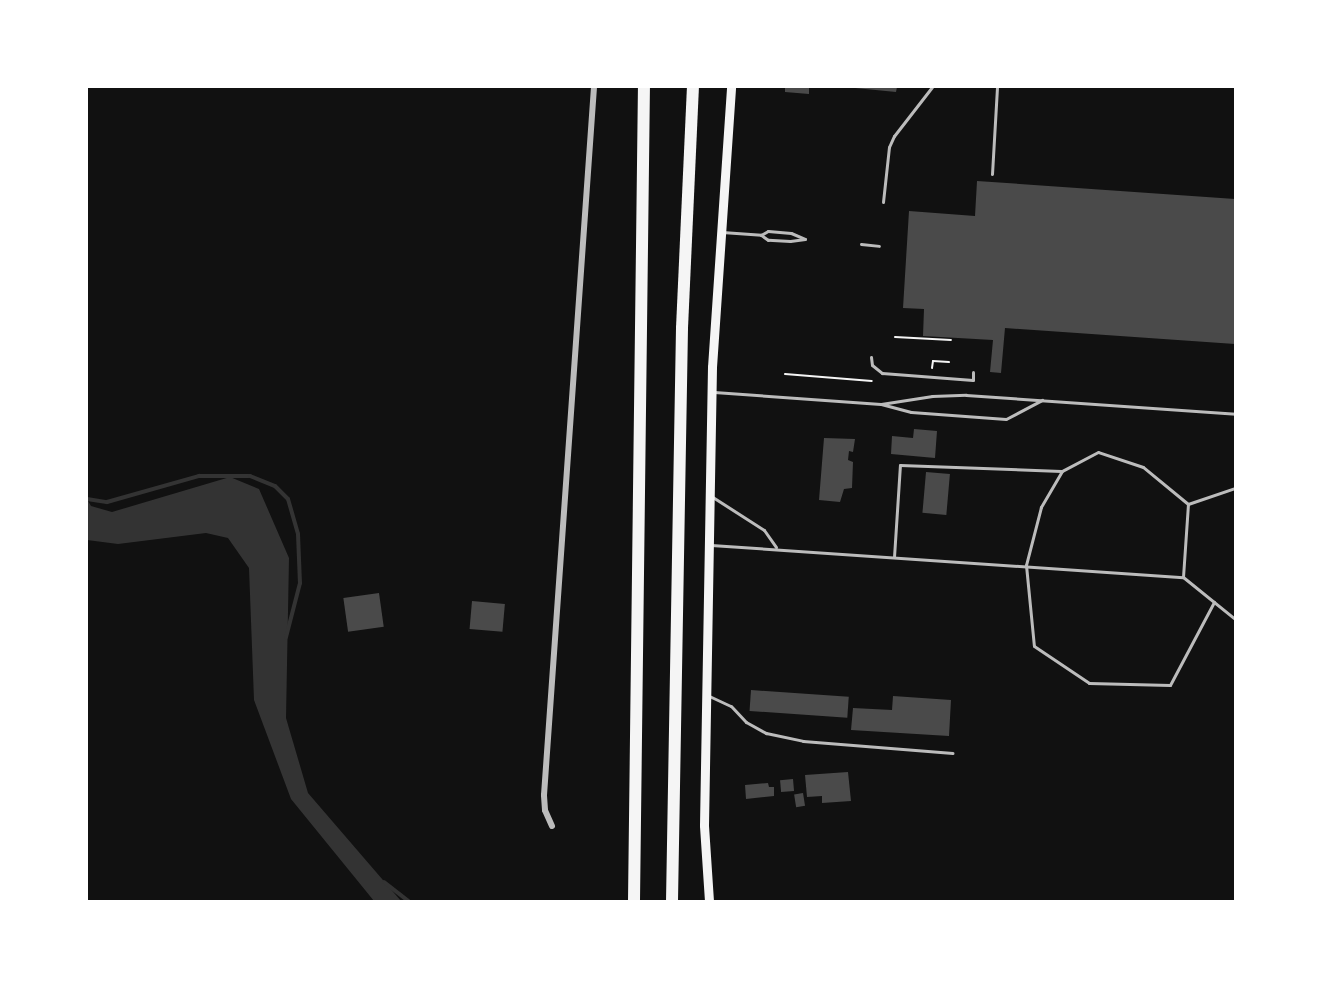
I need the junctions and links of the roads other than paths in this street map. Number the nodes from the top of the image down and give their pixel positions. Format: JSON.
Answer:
{"nodes":[{"id":1,"x":594,"y":87,"type":"edge"},
{"id":2,"x":644,"y":87,"type":"edge"},
{"id":3,"x":693,"y":87,"type":"edge"},
{"id":4,"x":731,"y":87,"type":"edge"},
{"id":5,"x":932,"y":87,"type":"edge"},
{"id":6,"x":997,"y":87,"type":"edge"},
{"id":7,"x":992,"y":174,"type":"dead end"},
{"id":8,"x":883,"y":202,"type":"dead end"},
{"id":9,"x":720,"y":232,"type":"junction"},
{"id":10,"x":761,"y":235,"type":"junction"},
{"id":11,"x":861,"y":244,"type":"dead end"},
{"id":12,"x":879,"y":246,"type":"dead end"},
{"id":13,"x":871,"y":357,"type":"dead end"},
{"id":14,"x":973,"y":372,"type":"dead end"},
{"id":15,"x":712,"y":391,"type":"junction"},
{"id":16,"x":1043,"y":400,"type":"junction"},
{"id":17,"x":881,"y":404,"type":"junction"},
{"id":18,"x":1235,"y":414,"type":"edge"},
{"id":19,"x":1062,"y":471,"type":"junction"},
{"id":20,"x":1235,"y":488,"type":"edge"},
{"id":21,"x":710,"y":495,"type":"junction"},
{"id":22,"x":1188,"y":504,"type":"junction"},
{"id":23,"x":709,"y":545,"type":"junction"},
{"id":24,"x":776,"y":548,"type":"junction"},
{"id":25,"x":894,"y":557,"type":"junction"},
{"id":26,"x":1026,"y":565,"type":"junction"},
{"id":27,"x":1183,"y":577,"type":"junction"},
{"id":28,"x":1214,"y":602,"type":"junction"},
{"id":29,"x":1235,"y":619,"type":"edge"},
{"id":30,"x":706,"y":694,"type":"junction"},
{"id":31,"x":953,"y":753,"type":"dead end"},
{"id":32,"x":552,"y":826,"type":"dead end"},
{"id":33,"x":634,"y":901,"type":"edge"},
{"id":34,"x":672,"y":901,"type":"edge"},
{"id":35,"x":709,"y":901,"type":"edge"}],
"edges":[{"from":1,"to":32,"type":"street"},
{"from":2,"to":33,"type":"highway"},
{"from":3,"to":34,"type":"highway"},
{"from":4,"to":9,"type":"main road"},
{"from":5,"to":8,"type":"lane"},
{"from":6,"to":7,"type":"lane"},
{"from":9,"to":10,"type":"lane"},
{"from":9,"to":15,"type":"main road"},
{"from":10,"to":10,"type":"lane"},
{"from":11,"to":12,"type":"lane"},
{"from":13,"to":14,"type":"lane"},
{"from":15,"to":17,"type":"lane"},
{"from":15,"to":21,"type":"main road"},
{"from":16,"to":17,"type":"lane"},
{"from":16,"to":17,"type":"lane"},
{"from":16,"to":18,"type":"lane"},
{"from":19,"to":22,"type":"lane"},
{"from":19,"to":25,"type":"lane"},
{"from":19,"to":26,"type":"lane"},
{"from":20,"to":22,"type":"lane"},
{"from":21,"to":23,"type":"main road"},
{"from":21,"to":24,"type":"lane"},
{"from":22,"to":27,"type":"lane"},
{"from":23,"to":24,"type":"lane"},
{"from":23,"to":30,"type":"main road"},
{"from":24,"to":25,"type":"lane"},
{"from":25,"to":26,"type":"lane"},
{"from":26,"to":27,"type":"lane"},
{"from":26,"to":28,"type":"lane"},
{"from":27,"to":28,"type":"lane"},
{"from":28,"to":29,"type":"lane"},
{"from":30,"to":31,"type":"lane"},
{"from":30,"to":35,"type":"main road"}]}
